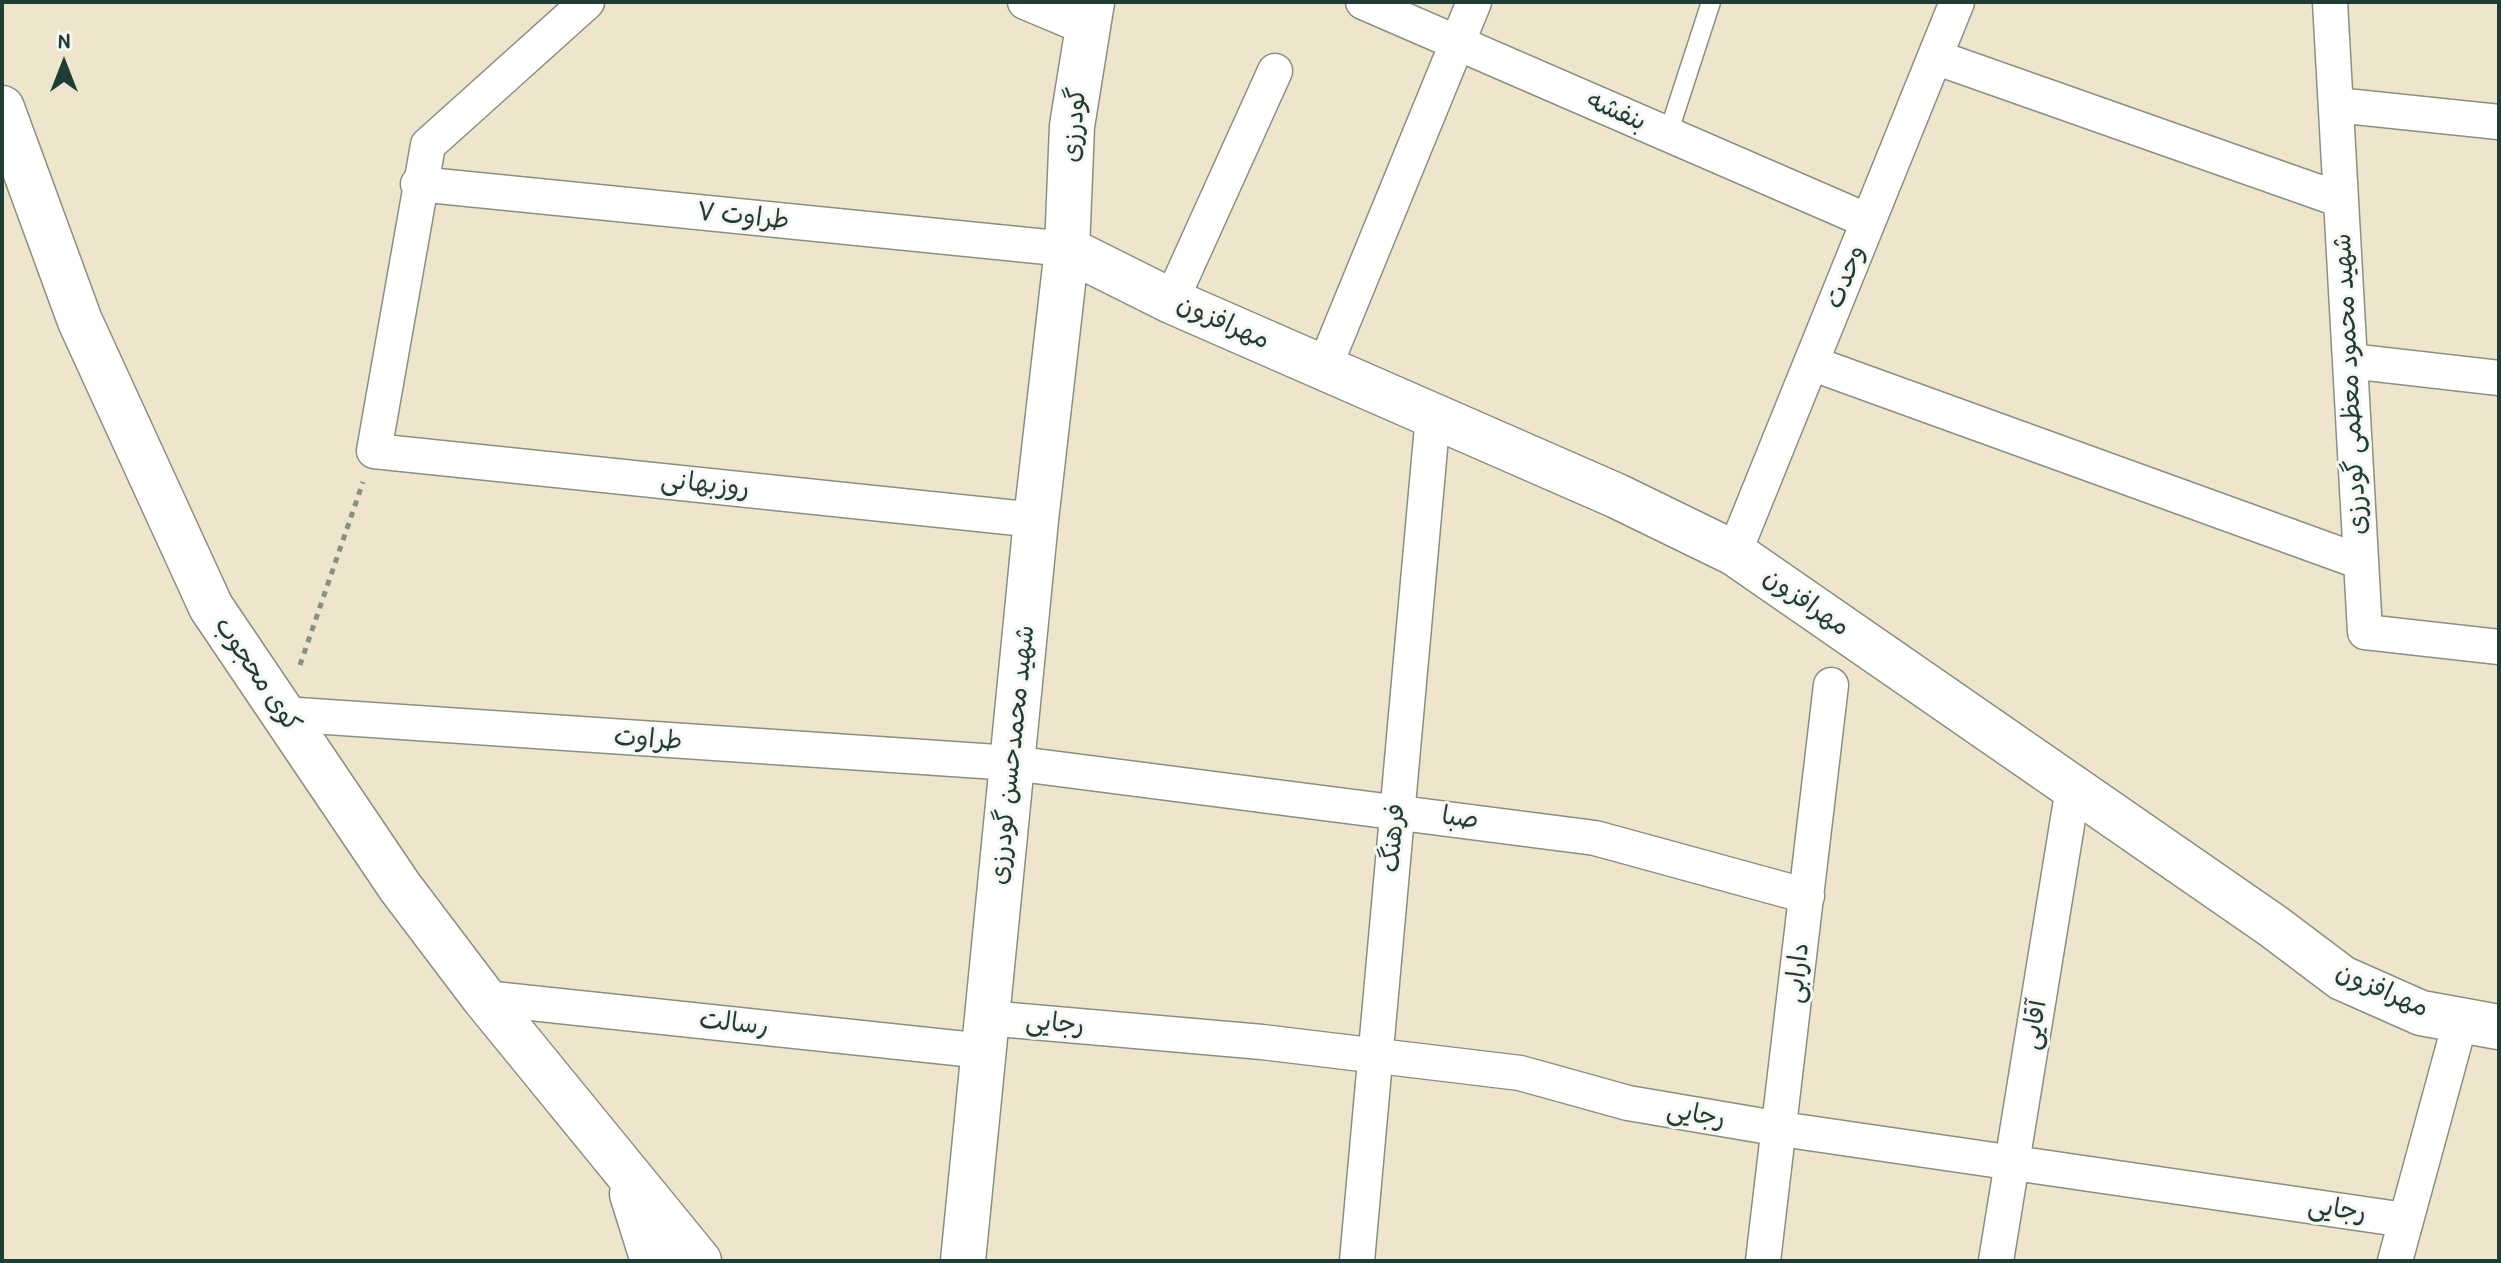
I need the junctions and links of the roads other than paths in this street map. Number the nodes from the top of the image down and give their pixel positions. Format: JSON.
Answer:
{"nodes":[{"id":1,"x":587,"y":2,"type":"edge"},
{"id":2,"x":1025,"y":2,"type":"edge"},
{"id":3,"x":1363,"y":2,"type":"edge"},
{"id":4,"x":1474,"y":2,"type":"edge"},
{"id":5,"x":1711,"y":2,"type":"edge"},
{"id":6,"x":1957,"y":2,"type":"edge"},
{"id":7,"x":2330,"y":2,"type":"edge"},
{"id":8,"x":1090,"y":15,"type":"edge"},
{"id":9,"x":1458,"y":43,"type":"junction"},
{"id":10,"x":1935,"y":57,"type":"junction"},
{"id":11,"x":1275,"y":71,"type":"dead end"},
{"id":12,"x":2336,"y":105,"type":"junction"},
{"id":13,"x":2,"y":108,"type":"edge"},
{"id":14,"x":2499,"y":122,"type":"edge"},
{"id":15,"x":1668,"y":134,"type":"junction"},
{"id":16,"x":418,"y":184,"type":"junction"},
{"id":17,"x":2341,"y":200,"type":"junction"},
{"id":18,"x":1868,"y":221,"type":"junction"},
{"id":19,"x":1067,"y":249,"type":"junction"},
{"id":20,"x":1171,"y":301,"type":"junction"},
{"id":21,"x":2350,"y":361,"type":"junction"},
{"id":22,"x":1811,"y":363,"type":"junction"},
{"id":23,"x":1324,"y":368,"type":"junction"},
{"id":24,"x":2499,"y":378,"type":"edge"},
{"id":25,"x":1433,"y":415,"type":"junction"},
{"id":26,"x":1036,"y":520,"type":"junction"},
{"id":27,"x":1734,"y":553,"type":"junction"},
{"id":28,"x":2361,"y":562,"type":"junction"},
{"id":29,"x":2499,"y":647,"type":"edge"},
{"id":30,"x":1831,"y":685,"type":"dead end"},
{"id":31,"x":283,"y":714,"type":"junction"},
{"id":32,"x":1012,"y":763,"type":"junction"},
{"id":33,"x":2073,"y":788,"type":"junction"},
{"id":34,"x":1397,"y":810,"type":"junction"},
{"id":35,"x":1807,"y":896,"type":"junction"},
{"id":36,"x":484,"y":998,"type":"junction"},
{"id":37,"x":2480,"y":1023,"type":"edge"},
{"id":38,"x":985,"y":1035,"type":"junction"},
{"id":39,"x":1375,"y":1056,"type":"junction"},
{"id":40,"x":1781,"y":1129,"type":"junction"},
{"id":41,"x":2013,"y":1164,"type":"junction"},
{"id":42,"x":627,"y":1176,"type":"junction"},
{"id":43,"x":2405,"y":1220,"type":"junction"},
{"id":44,"x":653,"y":1261,"type":"edge"},
{"id":45,"x":699,"y":1261,"type":"edge"},
{"id":46,"x":963,"y":1261,"type":"edge"},
{"id":47,"x":1357,"y":1261,"type":"edge"},
{"id":48,"x":1763,"y":1261,"type":"edge"},
{"id":49,"x":1996,"y":1261,"type":"edge"},
{"id":50,"x":2395,"y":1261,"type":"edge"}],
"edges":[{"from":1,"to":16,"type":"street"},
{"from":2,"to":8,"type":"street"},
{"from":3,"to":9,"type":"street","name":"بنفشه"},
{"from":4,"to":9,"type":"street"},
{"from":5,"to":15,"type":"lane"},
{"from":6,"to":10,"type":"street","name":"وحدت"},
{"from":7,"to":12,"type":"street","name":"شهید محمود معظمی گودرزی"},
{"from":8,"to":19,"type":"street","name":"گودرزی"},
{"from":9,"to":15,"type":"street","name":"بنفشه"},
{"from":9,"to":23,"type":"street"},
{"from":10,"to":17,"type":"street"},
{"from":10,"to":18,"type":"street","name":"وحدت"},
{"from":11,"to":20,"type":"street"},
{"from":12,"to":14,"type":"street"},
{"from":12,"to":17,"type":"street","name":"شهید محمود معظمی گودرزی"},
{"from":13,"to":31,"type":"street","name":"کوی محجوب"},
{"from":15,"to":18,"type":"street","name":"بنفشه"},
{"from":16,"to":19,"type":"street","name":"طراوت ۷"},
{"from":16,"to":26,"type":"street","name":"روزبهانی"},
{"from":17,"to":21,"type":"street","name":"شهید محمود معظمی گودرزی"},
{"from":18,"to":22,"type":"street","name":"وحدت"},
{"from":19,"to":20,"type":"street","name":"مهرافزون"},
{"from":19,"to":26,"type":"street","name":"شهید محمدحسن گودرزی"},
{"from":20,"to":23,"type":"street","name":"مهرافزون"},
{"from":21,"to":24,"type":"street"},
{"from":21,"to":28,"type":"street","name":"شهید محمود معظمی گودرزی"},
{"from":22,"to":27,"type":"street","name":"وحدت"},
{"from":22,"to":28,"type":"street"},
{"from":23,"to":25,"type":"street","name":"مهرافزون"},
{"from":25,"to":27,"type":"street","name":"مهرافزون"},
{"from":25,"to":34,"type":"street","name":"فرهنگ"},
{"from":26,"to":32,"type":"street","name":"شهید محمدحسن گودرزی"},
{"from":27,"to":33,"type":"street","name":"مهرافزون"},
{"from":28,"to":29,"type":"street","name":"شهید محمود معظمی گودرزی"},
{"from":30,"to":35,"type":"street","name":"دارابی"},
{"from":31,"to":32,"type":"street","name":"طراوت"},
{"from":31,"to":36,"type":"street","name":"کوی محجوب"},
{"from":32,"to":34,"type":"street","name":"صبا"},
{"from":32,"to":38,"type":"street","name":"شهید محمدحسن گودرزی"},
{"from":33,"to":37,"type":"street","name":"مهرافزون"},
{"from":33,"to":41,"type":"street","name":"آقایی"},
{"from":34,"to":35,"type":"street","name":"صبا"},
{"from":34,"to":39,"type":"street","name":"فرهنگ"},
{"from":35,"to":40,"type":"street","name":"دارابی"},
{"from":36,"to":38,"type":"street","name":"رسالت"},
{"from":36,"to":42,"type":"street","name":"کوی محجوب"},
{"from":37,"to":43,"type":"street"},
{"from":38,"to":39,"type":"street","name":"رجایی"},
{"from":38,"to":46,"type":"street","name":"شهید محمدحسن گودرزی"},
{"from":39,"to":40,"type":"street","name":"رجایی"},
{"from":39,"to":47,"type":"street","name":"فرهنگ"},
{"from":40,"to":41,"type":"street","name":"رجایی"},
{"from":40,"to":48,"type":"street","name":"دارابی"},
{"from":41,"to":43,"type":"street","name":"رجایی"},
{"from":41,"to":49,"type":"street","name":"آقایی"},
{"from":42,"to":44,"type":"street"},
{"from":42,"to":45,"type":"street","name":"کوی محجوب"},
{"from":43,"to":50,"type":"street"}]}
